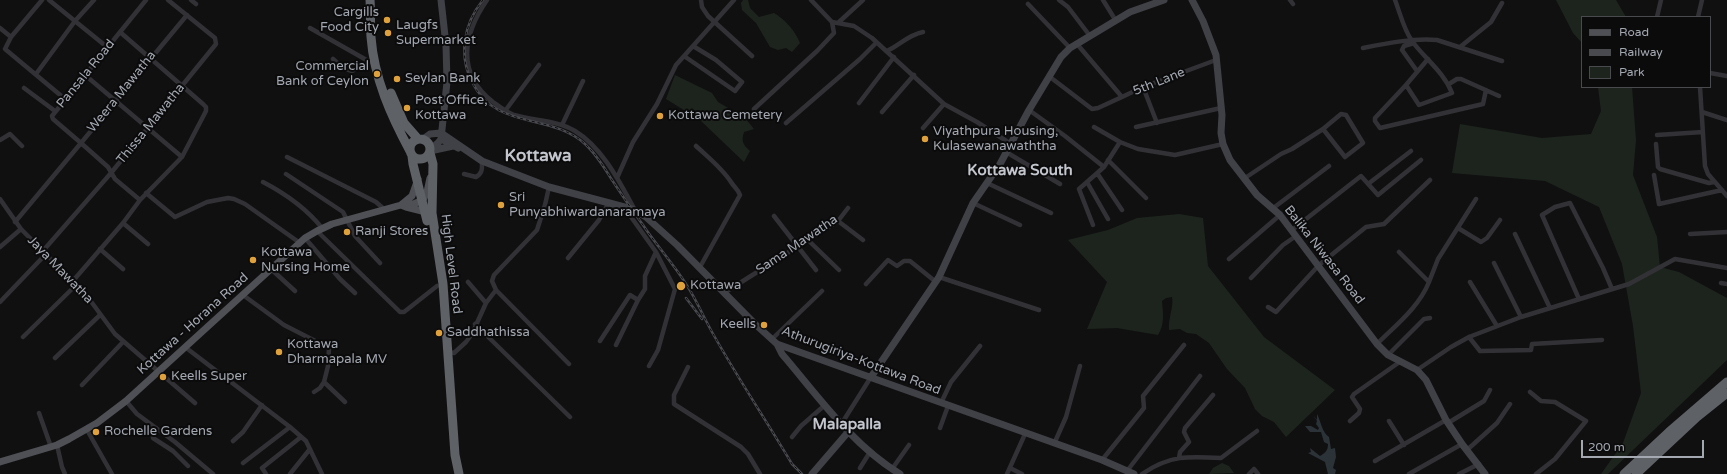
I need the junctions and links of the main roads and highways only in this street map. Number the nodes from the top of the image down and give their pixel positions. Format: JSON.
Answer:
{"nodes":[{"id":1,"x":370,"y":0,"type":"edge"},
{"id":2,"x":375,"y":0,"type":"edge"},
{"id":3,"x":441,"y":0,"type":"edge"},
{"id":4,"x":1164,"y":0,"type":"edge"},
{"id":5,"x":1192,"y":0,"type":"edge"},
{"id":6,"x":440,"y":136,"type":"junction"},
{"id":7,"x":420,"y":139,"type":"junction"},
{"id":8,"x":453,"y":146,"type":"junction"},
{"id":9,"x":462,"y":149,"type":"junction"},
{"id":10,"x":430,"y":151,"type":"junction"},
{"id":11,"x":411,"y":154,"type":"junction"},
{"id":12,"x":432,"y":174,"type":"junction"},
{"id":13,"x":418,"y":179,"type":"junction"},
{"id":14,"x":423,"y":200,"type":"junction"},
{"id":15,"x":404,"y":206,"type":"junction"},
{"id":16,"x":426,"y":212,"type":"junction"},
{"id":17,"x":774,"y":342,"type":"junction"},
{"id":18,"x":871,"y":377,"type":"junction"},
{"id":19,"x":1727,"y":382,"type":"edge"},
{"id":20,"x":1727,"y":393,"type":"edge"},
{"id":21,"x":849,"y":431,"type":"junction"},
{"id":22,"x":0,"y":462,"type":"edge"},
{"id":23,"x":458,"y":474,"type":"edge"},
{"id":24,"x":812,"y":474,"type":"edge"},
{"id":25,"x":900,"y":474,"type":"edge"},
{"id":26,"x":1134,"y":474,"type":"edge"},
{"id":27,"x":1486,"y":474,"type":"edge"},
{"id":28,"x":1624,"y":474,"type":"edge"},
{"id":29,"x":1636,"y":474,"type":"edge"}],
"edges":[{"from":1,"to":11,"type":"highway","name":"High Level Road"},
{"from":2,"to":7,"type":"highway"},
{"from":3,"to":6,"type":"main road"},
{"from":4,"to":18,"type":"main road"},
{"from":5,"to":27,"type":"main road","name":"Balika Niwasa Road"},
{"from":6,"to":7,"type":"main road"},
{"from":6,"to":8,"type":"main road","name":"Athurugiriya-Kottawa Road"},
{"from":6,"to":9,"type":"main road","name":"Athurugiriya-Kottawa Road"},
{"from":6,"to":10,"type":"main road"},
{"from":7,"to":10,"type":"highway"},
{"from":7,"to":11,"type":"highway"},
{"from":8,"to":9,"type":"main road","name":"Athurugiriya-Kottawa Road"},
{"from":8,"to":10,"type":"main road"},
{"from":9,"to":17,"type":"main road","name":"Athurugiriya-Kottawa Road"},
{"from":10,"to":11,"type":"highway"},
{"from":10,"to":12,"type":"highway","name":"High Level Road"},
{"from":11,"to":13,"type":"highway","name":"High Level Road"},
{"from":12,"to":14,"type":"main road"},
{"from":12,"to":23,"type":"highway","name":"High Level Road"},
{"from":13,"to":14,"type":"highway","name":"High Level Road"},
{"from":13,"to":15,"type":"main road"},
{"from":14,"to":15,"type":"main road","name":"Kottawa - Horana Road"},
{"from":14,"to":16,"type":"highway","name":"High Level Road"},
{"from":15,"to":16,"type":"main road"},
{"from":15,"to":22,"type":"main road","name":"Kottawa - Horana Road"},
{"from":16,"to":23,"type":"highway","name":"High Level Road"},
{"from":17,"to":18,"type":"main road","name":"Athurugiriya-Kottawa Road"},
{"from":17,"to":21,"type":"main road"},
{"from":18,"to":26,"type":"main road","name":"Athurugiriya-Kottawa Road"},
{"from":19,"to":28,"type":"highway"},
{"from":20,"to":29,"type":"highway"},
{"from":21,"to":24,"type":"main road"},
{"from":21,"to":25,"type":"main road"}]}
